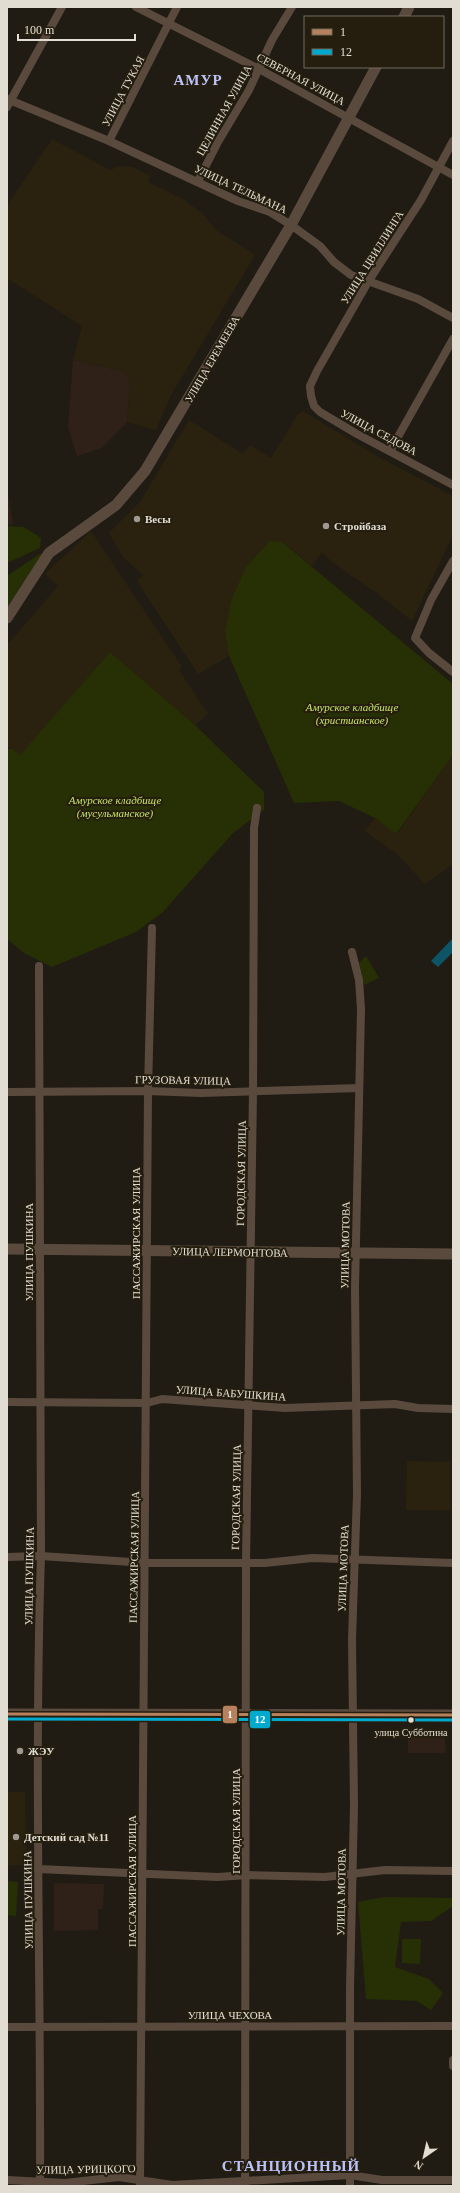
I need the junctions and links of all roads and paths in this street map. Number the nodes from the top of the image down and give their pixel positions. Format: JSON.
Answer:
{"nodes":[{"id":1,"x":62,"y":7,"type":"edge"},
{"id":2,"x":136,"y":7,"type":"edge"},
{"id":3,"x":177,"y":7,"type":"edge"},
{"id":4,"x":292,"y":7,"type":"edge"},
{"id":5,"x":409,"y":7,"type":"edge"},
{"id":6,"x":404,"y":16,"type":"edge"},
{"id":7,"x":170,"y":25,"type":"junction"},
{"id":8,"x":375,"y":68,"type":"edge"},
{"id":9,"x":259,"y":69,"type":"junction"},
{"id":10,"x":8,"y":102,"type":"edge"},
{"id":11,"x":349,"y":117,"type":"junction"},
{"id":12,"x":109,"y":141,"type":"junction"},
{"id":13,"x":453,"y":141,"type":"edge"},
{"id":14,"x":439,"y":167,"type":"junction"},
{"id":15,"x":453,"y":174,"type":"edge"},
{"id":16,"x":198,"y":181,"type":"junction"},
{"id":17,"x":291,"y":224,"type":"junction"},
{"id":18,"x":368,"y":282,"type":"junction"},
{"id":19,"x":453,"y":318,"type":"edge"},
{"id":20,"x":453,"y":339,"type":"edge"},
{"id":21,"x":310,"y":386,"type":"joint"},
{"id":22,"x":390,"y":451,"type":"junction"},
{"id":23,"x":453,"y":485,"type":"edge"},
{"id":24,"x":453,"y":561,"type":"edge"},
{"id":25,"x":7,"y":618,"type":"edge"},
{"id":26,"x":453,"y":672,"type":"edge"},
{"id":27,"x":258,"y":808,"type":"dead end"},
{"id":28,"x":152,"y":928,"type":"dead end"},
{"id":29,"x":352,"y":952,"type":"dead end"},
{"id":30,"x":39,"y":966,"type":"dead end"},
{"id":31,"x":359,"y":1088,"type":"junction"},
{"id":32,"x":39,"y":1091,"type":"junction"},
{"id":33,"x":148,"y":1091,"type":"junction"},
{"id":34,"x":7,"y":1092,"type":"edge"},
{"id":35,"x":253,"y":1092,"type":"junction"},
{"id":36,"x":7,"y":1249,"type":"edge"},
{"id":37,"x":40,"y":1249,"type":"junction"},
{"id":38,"x":147,"y":1251,"type":"junction"},
{"id":39,"x":251,"y":1251,"type":"junction"},
{"id":40,"x":356,"y":1254,"type":"junction"},
{"id":41,"x":453,"y":1254,"type":"edge"},
{"id":42,"x":7,"y":1402,"type":"edge"},
{"id":43,"x":40,"y":1403,"type":"junction"},
{"id":44,"x":147,"y":1403,"type":"junction"},
{"id":45,"x":248,"y":1404,"type":"junction"},
{"id":46,"x":357,"y":1406,"type":"junction"},
{"id":47,"x":453,"y":1409,"type":"edge"},
{"id":48,"x":41,"y":1556,"type":"junction"},
{"id":49,"x":7,"y":1557,"type":"edge"},
{"id":50,"x":355,"y":1561,"type":"junction"},
{"id":51,"x":146,"y":1563,"type":"junction"},
{"id":52,"x":246,"y":1563,"type":"junction"},
{"id":53,"x":453,"y":1564,"type":"edge"},
{"id":54,"x":7,"y":1714,"type":"edge"},
{"id":55,"x":38,"y":1714,"type":"junction"},
{"id":56,"x":143,"y":1715,"type":"junction"},
{"id":57,"x":247,"y":1715,"type":"junction"},
{"id":58,"x":453,"y":1715,"type":"edge"},
{"id":59,"x":354,"y":1716,"type":"junction"},
{"id":60,"x":38,"y":1869,"type":"junction"},
{"id":61,"x":453,"y":1871,"type":"edge"},
{"id":62,"x":144,"y":1873,"type":"junction"},
{"id":63,"x":352,"y":1874,"type":"junction"},
{"id":64,"x":247,"y":1875,"type":"junction"},
{"id":65,"x":39,"y":2026,"type":"junction"},
{"id":66,"x":143,"y":2026,"type":"junction"},
{"id":67,"x":246,"y":2026,"type":"junction"},
{"id":68,"x":453,"y":2026,"type":"edge"},
{"id":69,"x":7,"y":2027,"type":"edge"},
{"id":70,"x":351,"y":2027,"type":"junction"},
{"id":71,"x":453,"y":2060,"type":"edge"},
{"id":72,"x":453,"y":2066,"type":"edge"},
{"id":73,"x":350,"y":2175,"type":"junction"},
{"id":74,"x":7,"y":2180,"type":"edge"},
{"id":75,"x":453,"y":2180,"type":"edge"},
{"id":76,"x":140,"y":2182,"type":"edge"},
{"id":77,"x":40,"y":2184,"type":"edge"},
{"id":78,"x":245,"y":2184,"type":"edge"},
{"id":79,"x":350,"y":2186,"type":"edge"}],
"edges":[{"from":1,"to":10,"type":"street"},
{"from":2,"to":7,"type":"street","name":"СЕВЕРНАЯ УЛИЦА"},
{"from":3,"to":7,"type":"street","name":"УЛИЦА ТУКАЯ"},
{"from":4,"to":9,"type":"street","name":"ЦЕЛИННАЯ УЛИЦА"},
{"from":5,"to":6,"type":"street"},
{"from":7,"to":9,"type":"street","name":"СЕВЕРНАЯ УЛИЦА"},
{"from":7,"to":12,"type":"street","name":"УЛИЦА ТУКАЯ"},
{"from":8,"to":11,"type":"street","name":"УЛИЦА ЕРЕМЕЕВА"},
{"from":9,"to":11,"type":"street","name":"СЕВЕРНАЯ УЛИЦА"},
{"from":9,"to":16,"type":"street","name":"ЦЕЛИННАЯ УЛИЦА"},
{"from":10,"to":12,"type":"street","name":"УЛИЦА ТЕЛЬМАНА"},
{"from":11,"to":14,"type":"street","name":"СЕВЕРНАЯ УЛИЦА"},
{"from":11,"to":17,"type":"street","name":"УЛИЦА ЕРЕМЕЕВА"},
{"from":12,"to":16,"type":"street","name":"УЛИЦА ТЕЛЬМАНА"},
{"from":13,"to":14,"type":"street","name":"УЛИЦА ЦВИЛЛИНГА"},
{"from":14,"to":15,"type":"street","name":"СЕВЕРНАЯ УЛИЦА"},
{"from":14,"to":18,"type":"street","name":"УЛИЦА ЦВИЛЛИНГА"},
{"from":16,"to":17,"type":"street","name":"УЛИЦА ТЕЛЬМАНА"},
{"from":17,"to":18,"type":"street","name":"УЛИЦА ТЕЛЬМАНА"},
{"from":17,"to":25,"type":"street","name":"УЛИЦА ЕРЕМЕЕВА"},
{"from":18,"to":19,"type":"street","name":"УЛИЦА ТЕЛЬМАНА"},
{"from":18,"to":21,"type":"street","name":"УЛИЦА ЦВИЛЛИНГА"},
{"from":20,"to":22,"type":"street"},
{"from":21,"to":22,"type":"street","name":"УЛИЦА СЕДОВА"},
{"from":22,"to":23,"type":"street","name":"УЛИЦА СЕДОВА"},
{"from":24,"to":26,"type":"street"},
{"from":27,"to":35,"type":"street","name":"ГОРОДСКАЯ УЛИЦА"},
{"from":28,"to":33,"type":"street","name":"ПАССАЖИРСКАЯ УЛИЦА"},
{"from":29,"to":31,"type":"street","name":"УЛИЦА МОТОВА"},
{"from":30,"to":32,"type":"street","name":"УЛИЦА ПУШКИНА"},
{"from":31,"to":35,"type":"street","name":"ГРУЗОВАЯ УЛИЦА"},
{"from":31,"to":40,"type":"street","name":"УЛИЦА МОТОВА"},
{"from":32,"to":33,"type":"street","name":"ГРУЗОВАЯ УЛИЦА"},
{"from":32,"to":34,"type":"street","name":"ГРУЗОВАЯ УЛИЦА"},
{"from":32,"to":37,"type":"street","name":"УЛИЦА ПУШКИНА"},
{"from":33,"to":35,"type":"street","name":"ГРУЗОВАЯ УЛИЦА"},
{"from":33,"to":38,"type":"street","name":"ПАССАЖИРСКАЯ УЛИЦА"},
{"from":35,"to":39,"type":"street","name":"ГОРОДСКАЯ УЛИЦА"},
{"from":36,"to":37,"type":"street","name":"УЛИЦА ЛЕРМОНТОВА"},
{"from":37,"to":38,"type":"street","name":"УЛИЦА ЛЕРМОНТОВА"},
{"from":37,"to":43,"type":"street","name":"УЛИЦА ПУШКИНА"},
{"from":38,"to":39,"type":"street","name":"УЛИЦА ЛЕРМОНТОВА"},
{"from":38,"to":44,"type":"street","name":"ПАССАЖИРСКАЯ УЛИЦА"},
{"from":39,"to":40,"type":"street","name":"УЛИЦА ЛЕРМОНТОВА"},
{"from":39,"to":45,"type":"street","name":"ГОРОДСКАЯ УЛИЦА"},
{"from":40,"to":41,"type":"street","name":"УЛИЦА ЛЕРМОНТОВА"},
{"from":40,"to":46,"type":"street","name":"УЛИЦА МОТОВА"},
{"from":42,"to":43,"type":"street","name":"УЛИЦА БАБУШКИНА"},
{"from":43,"to":44,"type":"street","name":"УЛИЦА БАБУШКИНА"},
{"from":43,"to":48,"type":"street","name":"УЛИЦА ПУШКИНА"},
{"from":44,"to":45,"type":"street","name":"УЛИЦА БАБУШКИНА"},
{"from":44,"to":51,"type":"street","name":"ПАССАЖИРСКАЯ УЛИЦА"},
{"from":45,"to":46,"type":"street","name":"УЛИЦА БАБУШКИНА"},
{"from":45,"to":52,"type":"street","name":"ГОРОДСКАЯ УЛИЦА"},
{"from":46,"to":47,"type":"street","name":"УЛИЦА БАБУШКИНА"},
{"from":46,"to":50,"type":"street","name":"УЛИЦА МОТОВА"},
{"from":48,"to":49,"type":"street"},
{"from":48,"to":51,"type":"street"},
{"from":48,"to":55,"type":"street","name":"УЛИЦА ПУШКИНА"},
{"from":50,"to":52,"type":"street"},
{"from":50,"to":53,"type":"street"},
{"from":50,"to":59,"type":"street","name":"УЛИЦА МОТОВА"},
{"from":51,"to":52,"type":"street"},
{"from":51,"to":56,"type":"street","name":"ПАССАЖИРСКАЯ УЛИЦА"},
{"from":52,"to":57,"type":"street","name":"ГОРОДСКАЯ УЛИЦА"},
{"from":54,"to":55,"type":"street"},
{"from":55,"to":56,"type":"street"},
{"from":55,"to":60,"type":"street","name":"УЛИЦА ПУШКИНА"},
{"from":56,"to":57,"type":"street"},
{"from":56,"to":62,"type":"street","name":"ПАССАЖИРСКАЯ УЛИЦА"},
{"from":57,"to":59,"type":"street"},
{"from":57,"to":64,"type":"street","name":"ГОРОДСКАЯ УЛИЦА"},
{"from":58,"to":59,"type":"street"},
{"from":59,"to":63,"type":"street","name":"УЛИЦА МОТОВА"},
{"from":60,"to":62,"type":"street"},
{"from":60,"to":65,"type":"street","name":"УЛИЦА ПУШКИНА"},
{"from":61,"to":63,"type":"street"},
{"from":62,"to":64,"type":"street"},
{"from":62,"to":66,"type":"street","name":"ПАССАЖИРСКАЯ УЛИЦА"},
{"from":63,"to":64,"type":"street"},
{"from":63,"to":70,"type":"street","name":"УЛИЦА МОТОВА"},
{"from":64,"to":67,"type":"street","name":"ГОРОДСКАЯ УЛИЦА"},
{"from":65,"to":66,"type":"street","name":"УЛИЦА ЧЕХОВА"},
{"from":65,"to":69,"type":"street","name":"УЛИЦА ЧЕХОВА"},
{"from":65,"to":77,"type":"street","name":"УЛИЦА ПУШКИНА"},
{"from":66,"to":67,"type":"street","name":"УЛИЦА ЧЕХОВА"},
{"from":66,"to":76,"type":"street","name":"ПАССАЖИРСКАЯ УЛИЦА"},
{"from":67,"to":70,"type":"street","name":"УЛИЦА ЧЕХОВА"},
{"from":67,"to":78,"type":"street","name":"ГОРОДСКАЯ УЛИЦА"},
{"from":68,"to":70,"type":"street","name":"УЛИЦА ЧЕХОВА"},
{"from":70,"to":73,"type":"street","name":"УЛИЦА МОТОВА"},
{"from":71,"to":72,"type":"street"},
{"from":73,"to":75,"type":"street","name":"УЛИЦА УРИЦКОГО"},
{"from":73,"to":78,"type":"street","name":"УЛИЦА УРИЦКОГО"},
{"from":73,"to":79,"type":"street","name":"УЛИЦА МОТОВА"},
{"from":74,"to":77,"type":"street","name":"УЛИЦА УРИЦКОГО"},
{"from":76,"to":77,"type":"street","name":"УЛИЦА УРИЦКОГО"},
{"from":76,"to":78,"type":"street","name":"УЛИЦА УРИЦКОГО"}]}
